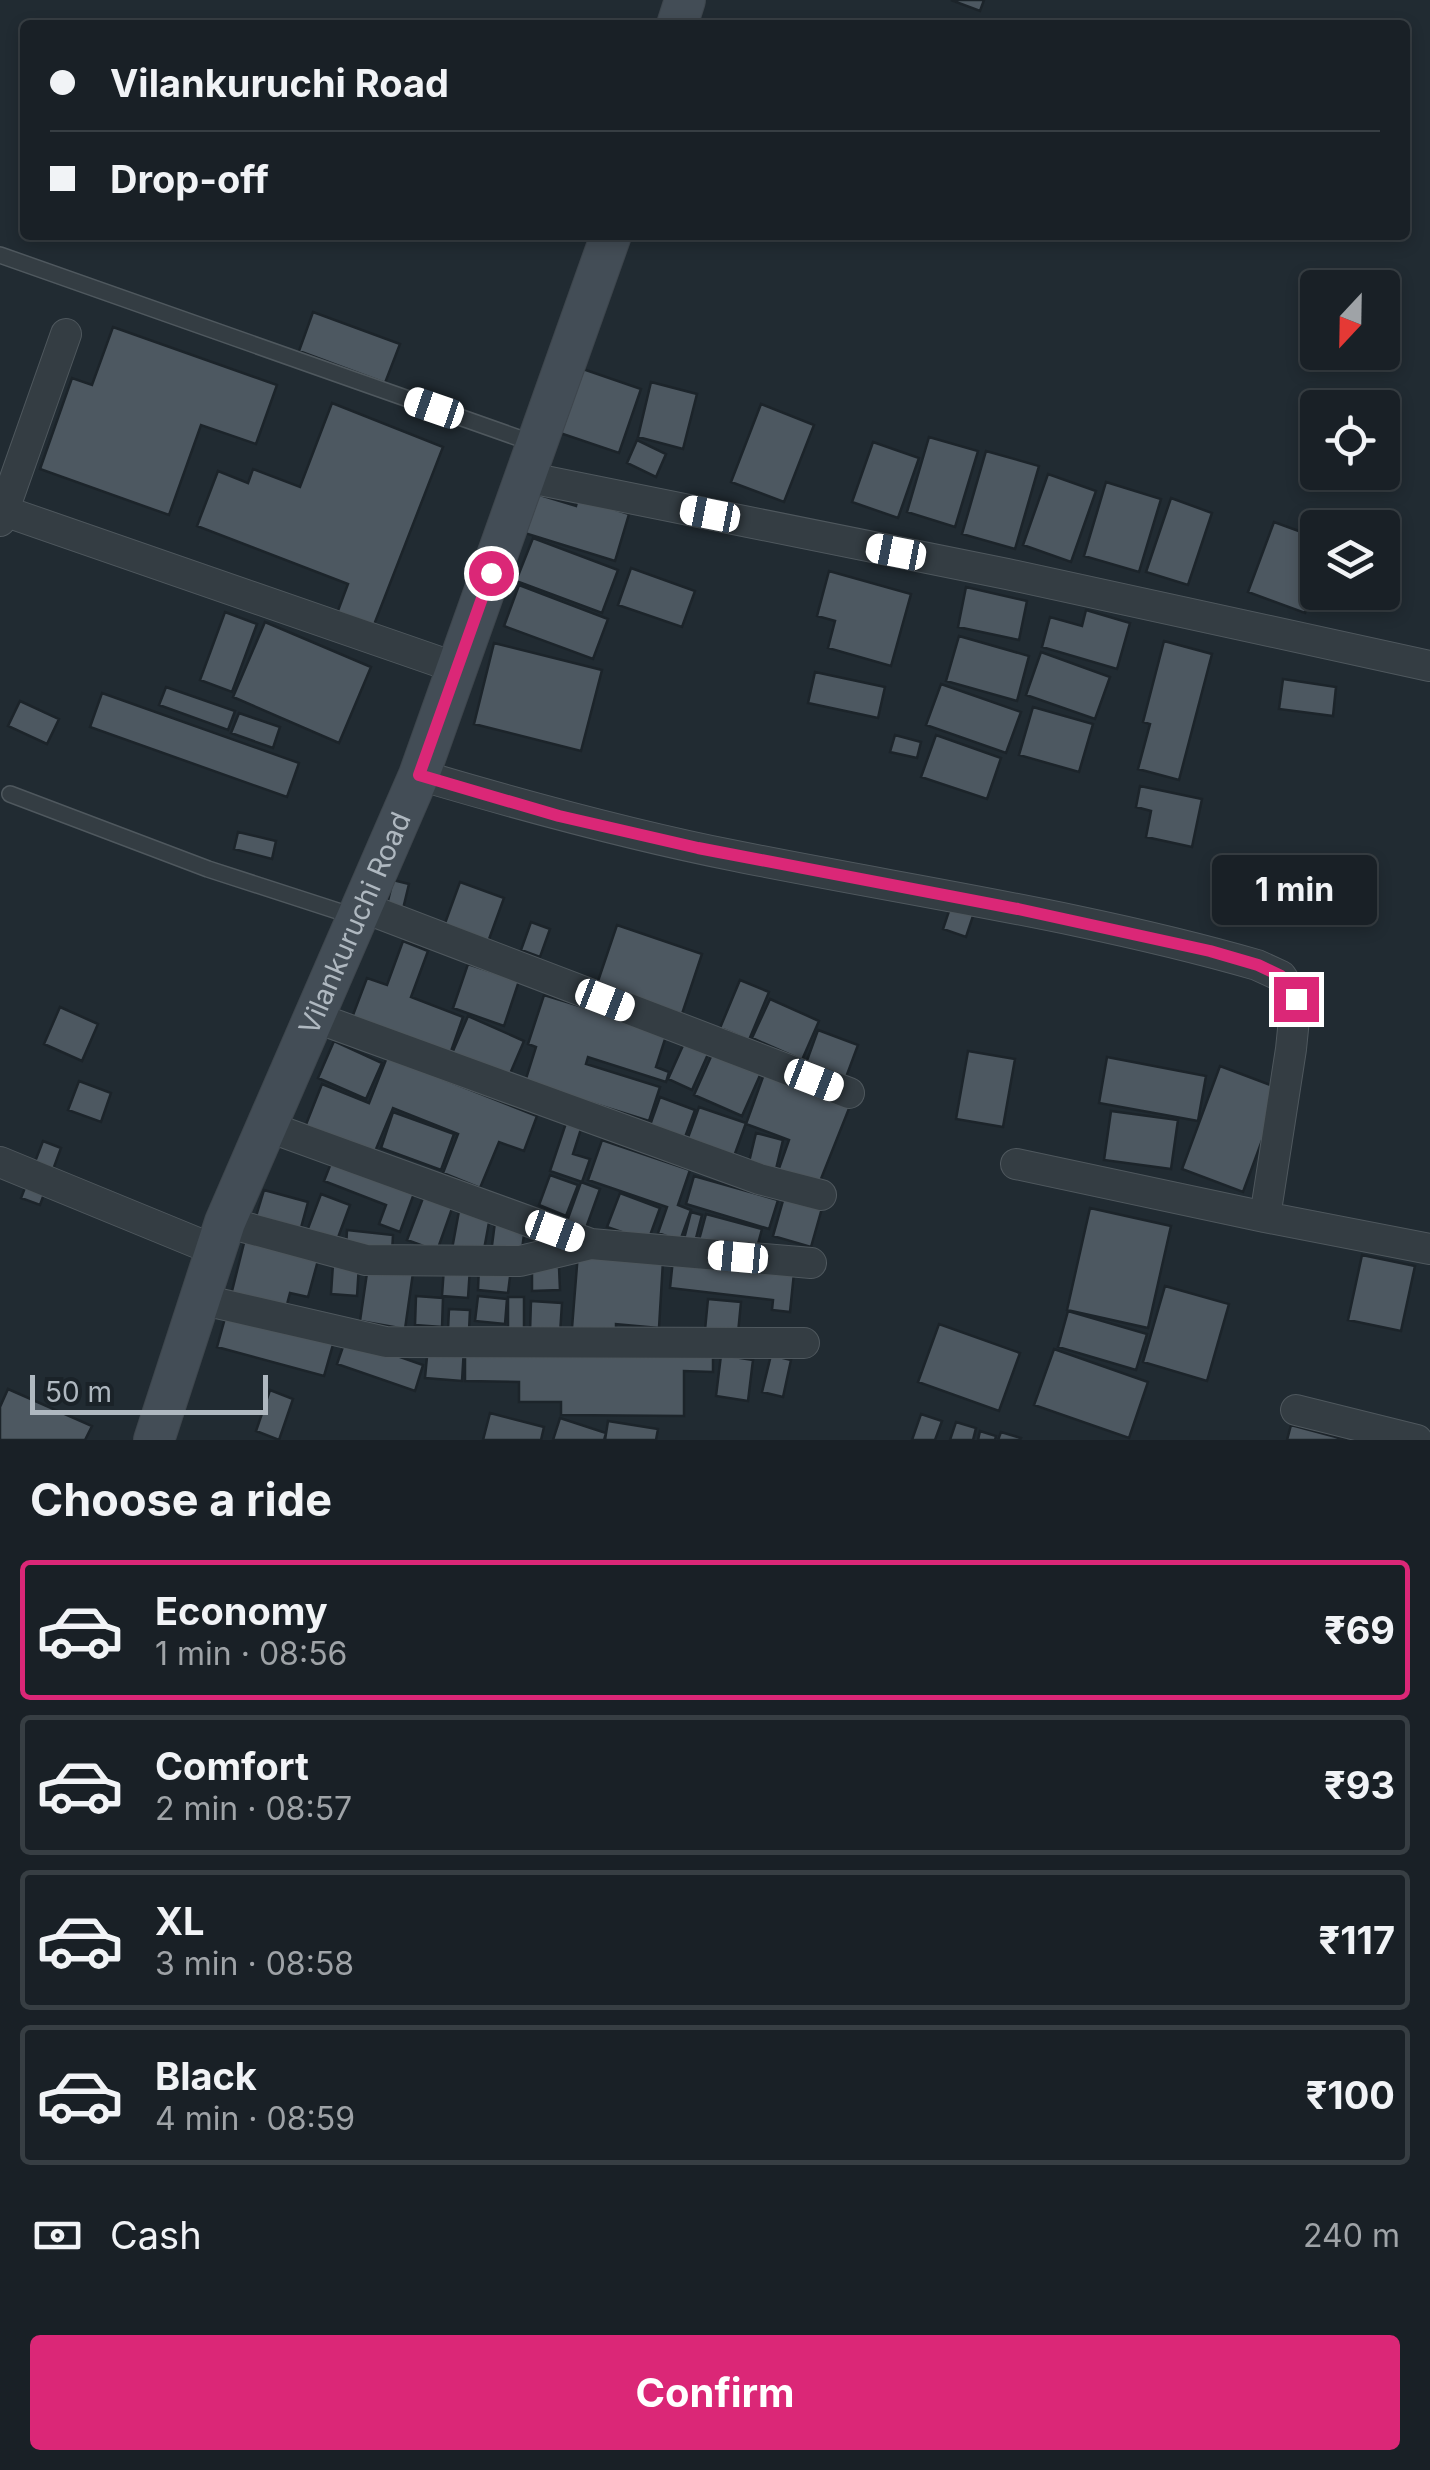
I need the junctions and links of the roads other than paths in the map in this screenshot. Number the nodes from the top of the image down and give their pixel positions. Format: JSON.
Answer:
{"nodes":[{"id":1,"x":609,"y":240,"type":"edge"},
{"id":2,"x":0,"y":255,"type":"edge"},
{"id":3,"x":66,"y":334,"type":"dead end"},
{"id":4,"x":531,"y":461,"type":"junction"},
{"id":5,"x":2,"y":516,"type":"edge"},
{"id":6,"x":1430,"y":666,"type":"edge"},
{"id":7,"x":457,"y":668,"type":"junction"},
{"id":8,"x":419,"y":775,"type":"junction"},
{"id":9,"x":10,"y":794,"type":"dead end"},
{"id":10,"x":360,"y":912,"type":"junction"},
{"id":11,"x":314,"y":1017,"type":"junction"},
{"id":12,"x":848,"y":1094,"type":"dead end"},
{"id":13,"x":266,"y":1126,"type":"junction"},
{"id":14,"x":0,"y":1162,"type":"edge"},
{"id":15,"x":1016,"y":1164,"type":"dead end"},
{"id":16,"x":821,"y":1195,"type":"dead end"},
{"id":17,"x":1265,"y":1217,"type":"junction"},
{"id":18,"x":222,"y":1236,"type":"junction"},
{"id":19,"x":592,"y":1244,"type":"junction"},
{"id":20,"x":1430,"y":1249,"type":"edge"},
{"id":21,"x":811,"y":1264,"type":"dead end"},
{"id":22,"x":199,"y":1299,"type":"junction"},
{"id":23,"x":804,"y":1343,"type":"dead end"},
{"id":24,"x":1296,"y":1410,"type":"dead end"},
{"id":25,"x":154,"y":1440,"type":"edge"},
{"id":26,"x":1416,"y":1440,"type":"edge"}],
"edges":[{"from":1,"to":4,"type":"main road","name":"Vilankuruchi Road"},
{"from":2,"to":4,"type":"lane"},
{"from":3,"to":5,"type":"street"},
{"from":4,"to":6,"type":"street"},
{"from":4,"to":7,"type":"main road","name":"Vilankuruchi Road"},
{"from":5,"to":7,"type":"street"},
{"from":7,"to":8,"type":"main road","name":"Vilankuruchi Road"},
{"from":8,"to":10,"type":"main road","name":"Vilankuruchi Road"},
{"from":8,"to":17,"type":"street"},
{"from":9,"to":10,"type":"lane"},
{"from":10,"to":11,"type":"main road","name":"Vilankuruchi Road"},
{"from":10,"to":12,"type":"street"},
{"from":11,"to":13,"type":"main road","name":"Vilankuruchi Road"},
{"from":11,"to":16,"type":"street"},
{"from":13,"to":18,"type":"main road","name":"Vilankuruchi Road"},
{"from":13,"to":19,"type":"street"},
{"from":14,"to":18,"type":"street"},
{"from":15,"to":17,"type":"street"},
{"from":17,"to":20,"type":"street"},
{"from":18,"to":19,"type":"street"},
{"from":18,"to":22,"type":"main road","name":"Vilankuruchi Road"},
{"from":19,"to":21,"type":"street"},
{"from":22,"to":23,"type":"street"},
{"from":22,"to":25,"type":"main road","name":"Vilankuruchi Road"},
{"from":24,"to":26,"type":"street"}]}
